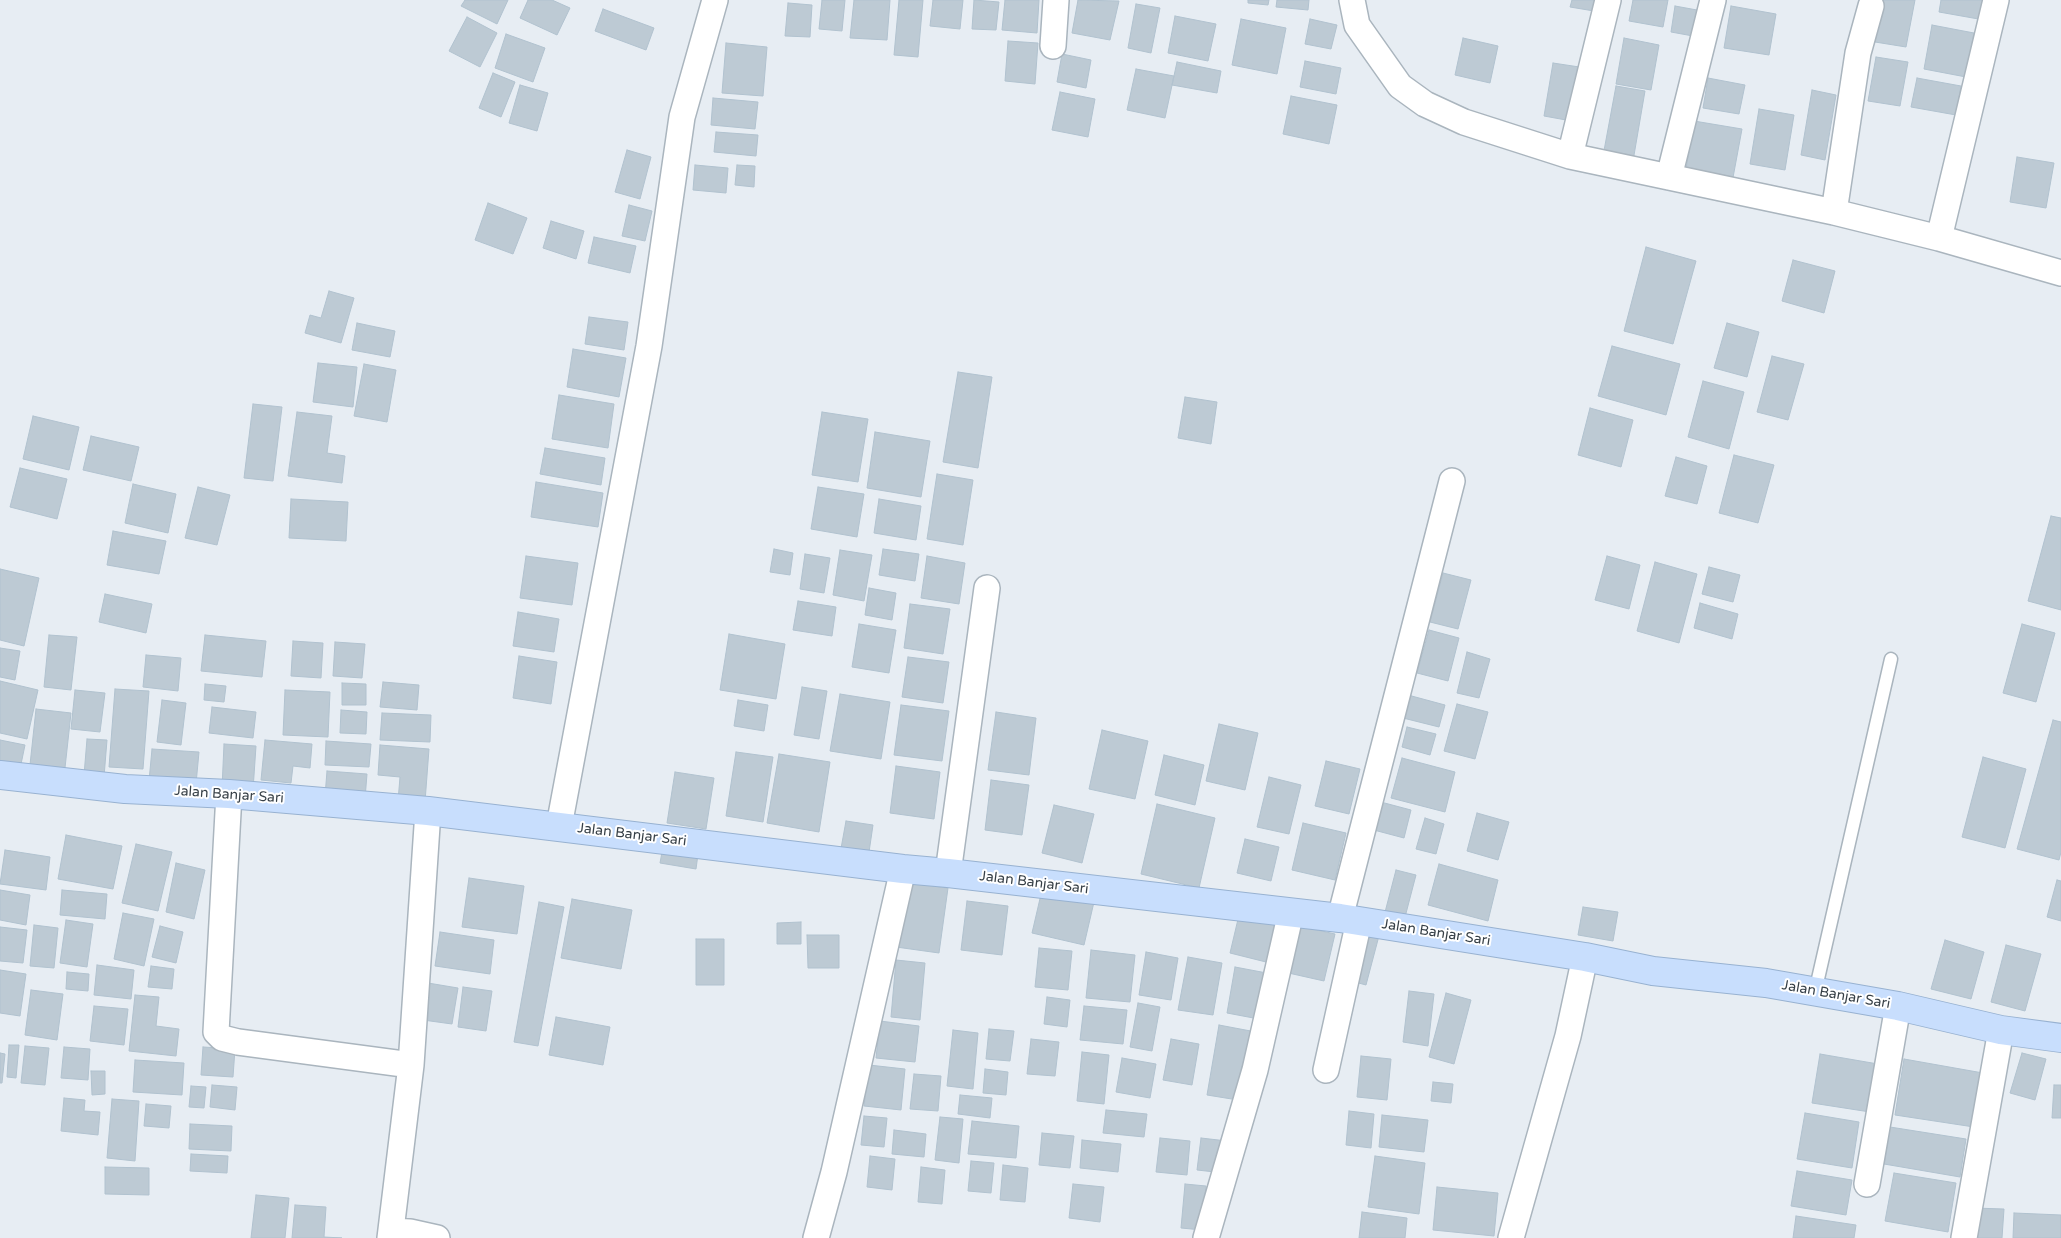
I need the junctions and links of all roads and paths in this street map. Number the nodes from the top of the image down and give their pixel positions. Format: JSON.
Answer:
{"nodes":[{"id":1,"x":715,"y":0,"type":"edge"},
{"id":2,"x":1056,"y":0,"type":"edge"},
{"id":3,"x":1352,"y":0,"type":"edge"},
{"id":4,"x":1608,"y":0,"type":"edge"},
{"id":5,"x":1713,"y":0,"type":"edge"},
{"id":6,"x":1996,"y":0,"type":"edge"},
{"id":7,"x":1871,"y":6,"type":"dead end"},
{"id":8,"x":1054,"y":46,"type":"dead end"},
{"id":9,"x":1570,"y":156,"type":"junction"},
{"id":10,"x":1669,"y":177,"type":"junction"},
{"id":11,"x":1834,"y":212,"type":"junction"},
{"id":12,"x":1938,"y":238,"type":"junction"},
{"id":13,"x":2061,"y":273,"type":"edge"},
{"id":14,"x":1452,"y":481,"type":"dead end"},
{"id":15,"x":987,"y":588,"type":"dead end"},
{"id":16,"x":1891,"y":659,"type":"dead end"},
{"id":17,"x":0,"y":775,"type":"edge"},
{"id":18,"x":229,"y":794,"type":"junction"},
{"id":19,"x":428,"y":811,"type":"junction"},
{"id":20,"x":559,"y":826,"type":"junction"},
{"id":21,"x":903,"y":869,"type":"junction"},
{"id":22,"x":948,"y":873,"type":"junction"},
{"id":23,"x":1291,"y":912,"type":"junction"},
{"id":24,"x":1349,"y":919,"type":"junction"},
{"id":25,"x":1585,"y":957,"type":"junction"},
{"id":26,"x":1815,"y":992,"type":"junction"},
{"id":27,"x":1898,"y":1006,"type":"junction"},
{"id":28,"x":2001,"y":1030,"type":"junction"},
{"id":29,"x":2061,"y":1038,"type":"edge"},
{"id":30,"x":411,"y":1065,"type":"junction"},
{"id":31,"x":1326,"y":1070,"type":"dead end"},
{"id":32,"x":1867,"y":1184,"type":"dead end"},
{"id":33,"x":391,"y":1234,"type":"edge"},
{"id":34,"x":437,"y":1238,"type":"edge"},
{"id":35,"x":816,"y":1238,"type":"edge"},
{"id":36,"x":1206,"y":1238,"type":"edge"},
{"id":37,"x":1511,"y":1238,"type":"edge"},
{"id":38,"x":1964,"y":1238,"type":"edge"}],
"edges":[{"from":1,"to":20,"type":"street"},
{"from":2,"to":8,"type":"street"},
{"from":3,"to":9,"type":"street"},
{"from":4,"to":9,"type":"street"},
{"from":5,"to":10,"type":"street"},
{"from":6,"to":12,"type":"street"},
{"from":7,"to":11,"type":"street"},
{"from":9,"to":10,"type":"street"},
{"from":10,"to":11,"type":"street"},
{"from":11,"to":12,"type":"street"},
{"from":12,"to":13,"type":"street"},
{"from":14,"to":24,"type":"street"},
{"from":15,"to":22,"type":"street"},
{"from":16,"to":26,"type":"lane"},
{"from":17,"to":18,"type":"street","name":"Jalan Banjar Sari"},
{"from":18,"to":19,"type":"street","name":"Jalan Banjar Sari"},
{"from":18,"to":30,"type":"street"},
{"from":19,"to":20,"type":"street","name":"Jalan Banjar Sari"},
{"from":19,"to":30,"type":"street"},
{"from":20,"to":21,"type":"street","name":"Jalan Banjar Sari"},
{"from":21,"to":22,"type":"street","name":"Jalan Banjar Sari"},
{"from":21,"to":35,"type":"street"},
{"from":22,"to":23,"type":"street","name":"Jalan Banjar Sari"},
{"from":23,"to":24,"type":"street","name":"Jalan Banjar Sari"},
{"from":23,"to":36,"type":"street"},
{"from":24,"to":25,"type":"street","name":"Jalan Banjar Sari"},
{"from":24,"to":31,"type":"street"},
{"from":25,"to":26,"type":"street","name":"Jalan Banjar Sari"},
{"from":25,"to":37,"type":"street"},
{"from":26,"to":27,"type":"street","name":"Jalan Banjar Sari"},
{"from":27,"to":28,"type":"street","name":"Jalan Banjar Sari"},
{"from":27,"to":32,"type":"street"},
{"from":28,"to":29,"type":"street","name":"Jalan Banjar Sari"},
{"from":28,"to":38,"type":"street"},
{"from":30,"to":33,"type":"street"},
{"from":33,"to":34,"type":"street"}]}
